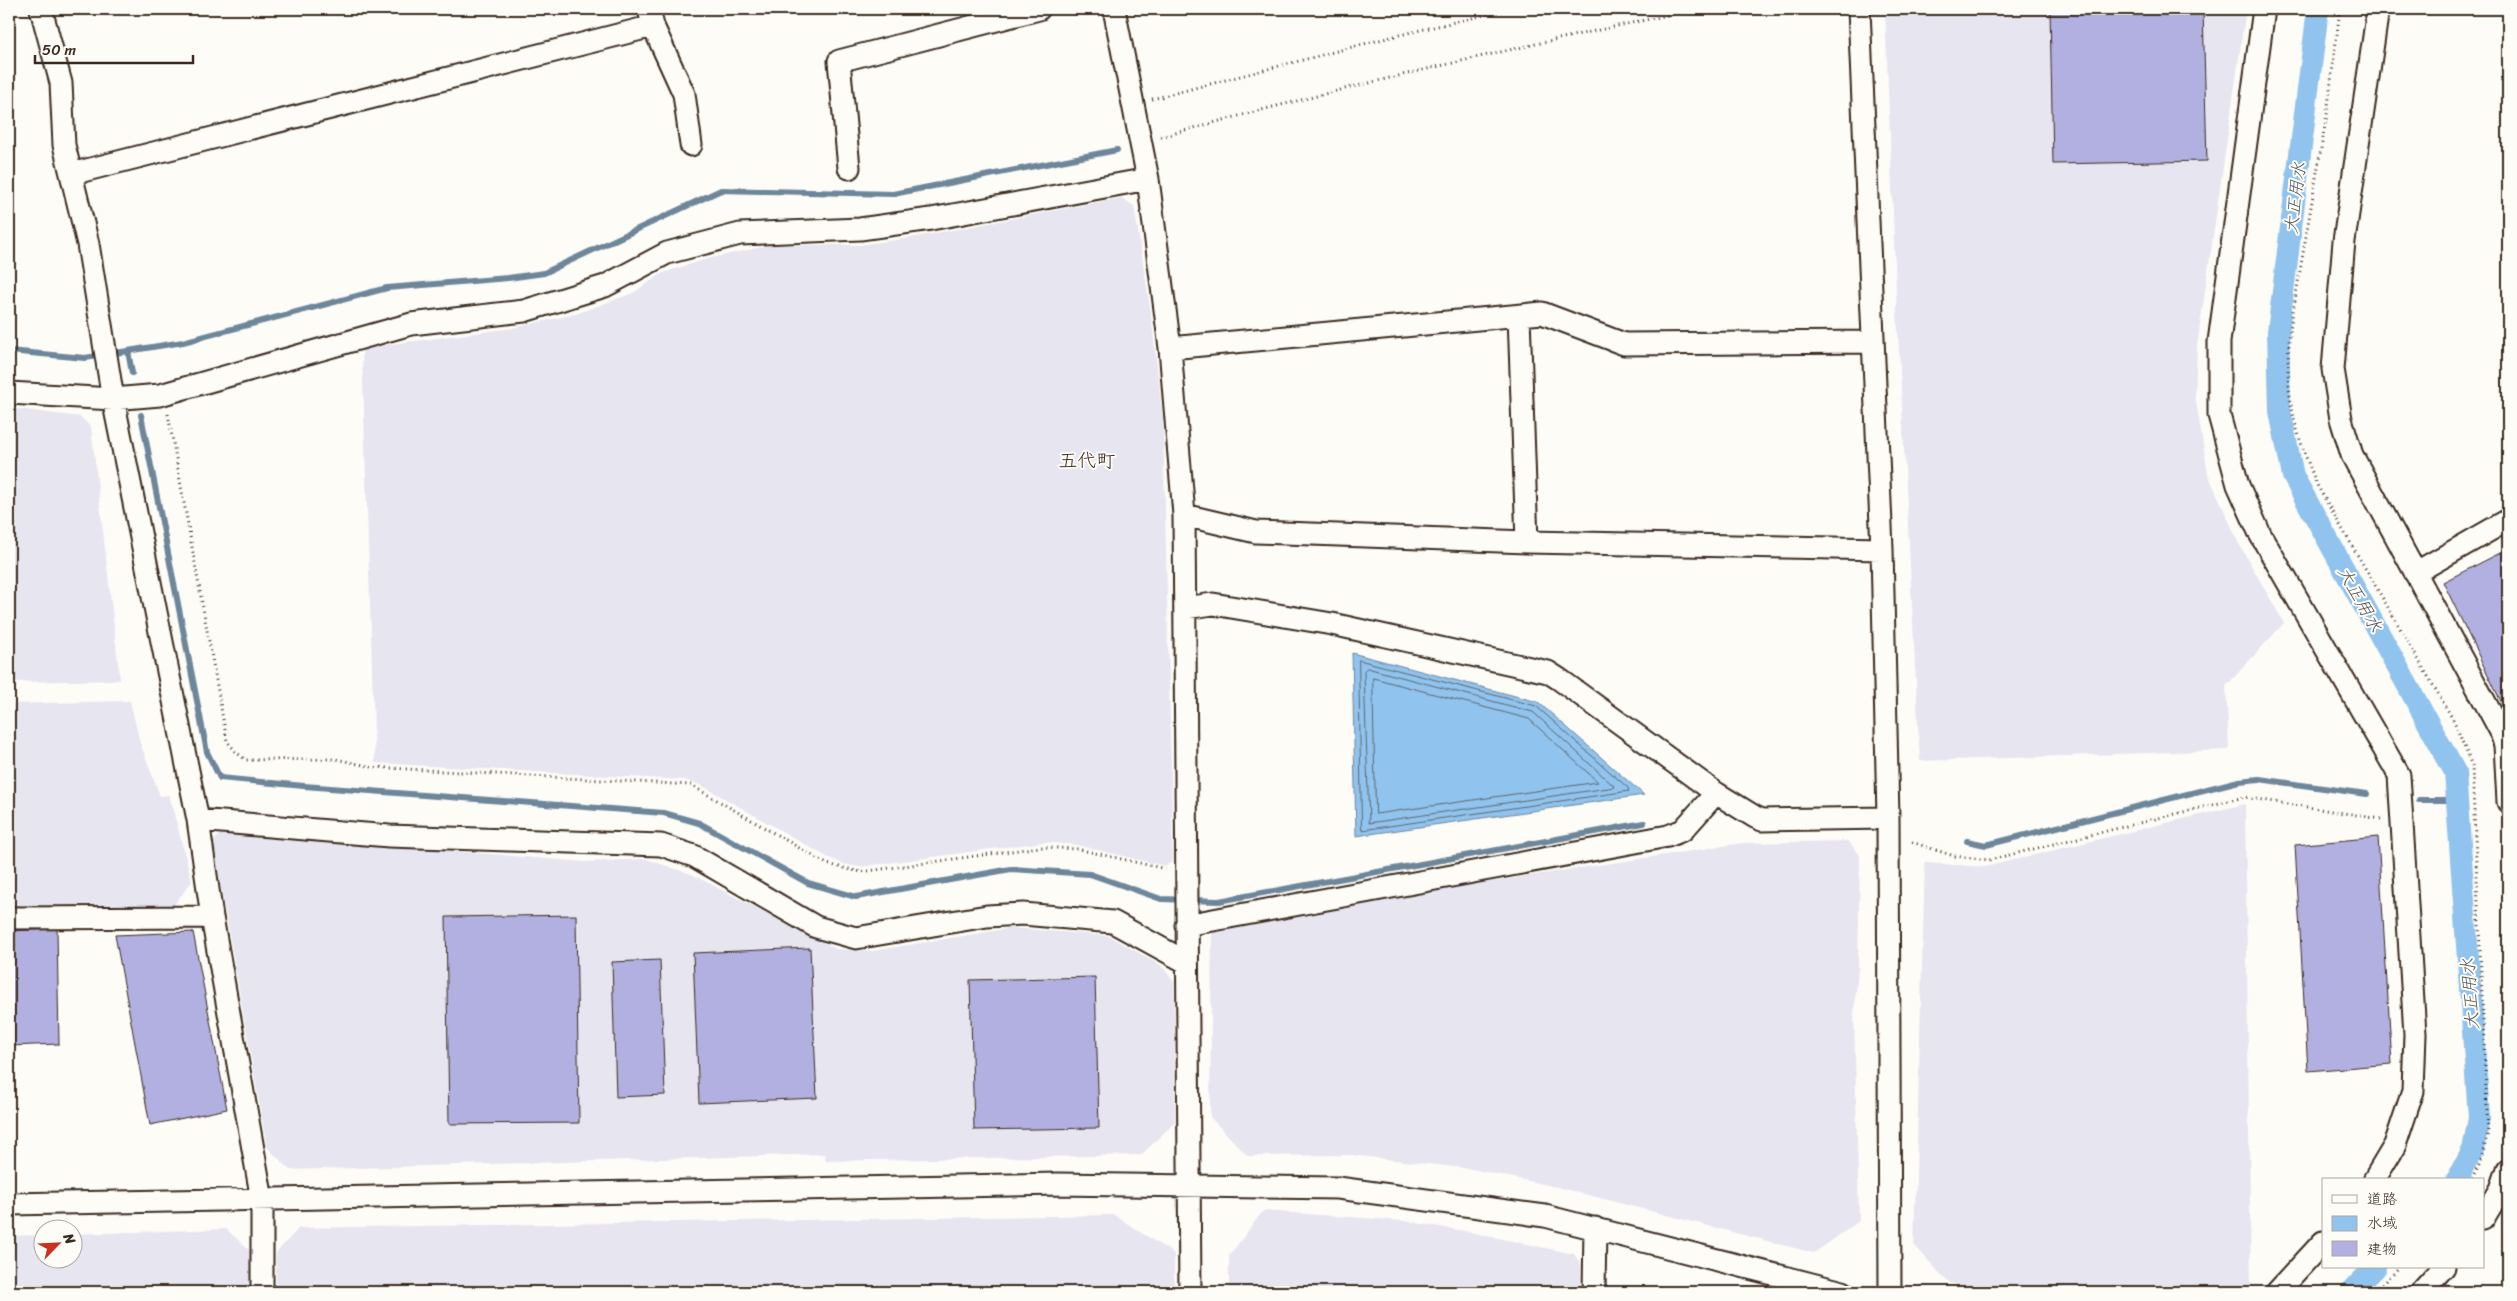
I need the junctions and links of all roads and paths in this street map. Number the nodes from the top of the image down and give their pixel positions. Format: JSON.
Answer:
{"nodes":[{"id":1,"x":41,"y":9,"type":"edge"},
{"id":2,"x":1038,"y":9,"type":"edge"},
{"id":3,"x":1114,"y":9,"type":"edge"},
{"id":4,"x":1510,"y":9,"type":"edge"},
{"id":5,"x":1696,"y":9,"type":"edge"},
{"id":6,"x":1859,"y":9,"type":"edge"},
{"id":7,"x":2264,"y":9,"type":"edge"},
{"id":8,"x":2340,"y":9,"type":"edge"},
{"id":9,"x":2378,"y":9,"type":"edge"},
{"id":10,"x":651,"y":17,"type":"edge"},
{"id":11,"x":1134,"y":104,"type":"junction"},
{"id":12,"x":1142,"y":143,"type":"junction"},
{"id":13,"x":692,"y":145,"type":"dead end"},
{"id":14,"x":849,"y":168,"type":"dead end"},
{"id":15,"x":72,"y":174,"type":"junction"},
{"id":16,"x":1148,"y":178,"type":"junction"},
{"id":17,"x":1519,"y":316,"type":"junction"},
{"id":18,"x":1873,"y":342,"type":"junction"},
{"id":19,"x":1170,"y":348,"type":"junction"},
{"id":20,"x":9,"y":393,"type":"edge"},
{"id":21,"x":160,"y":395,"type":"junction"},
{"id":22,"x":113,"y":399,"type":"junction"},
{"id":23,"x":1184,"y":515,"type":"junction"},
{"id":24,"x":2508,"y":520,"type":"edge"},
{"id":25,"x":1527,"y":542,"type":"junction"},
{"id":26,"x":1882,"y":549,"type":"junction"},
{"id":27,"x":2415,"y":573,"type":"junction"},
{"id":28,"x":1185,"y":608,"type":"junction"},
{"id":29,"x":2507,"y":763,"type":"edge"},
{"id":30,"x":1716,"y":793,"type":"junction"},
{"id":31,"x":2508,"y":802,"type":"edge"},
{"id":32,"x":1888,"y":818,"type":"junction"},
{"id":33,"x":198,"y":820,"type":"junction"},
{"id":34,"x":2402,"y":822,"type":"junction"},
{"id":35,"x":1912,"y":842,"type":"dead end"},
{"id":36,"x":1186,"y":873,"type":"junction"},
{"id":37,"x":212,"y":917,"type":"junction"},
{"id":38,"x":9,"y":918,"type":"edge"},
{"id":39,"x":1186,"y":925,"type":"junction"},
{"id":40,"x":1186,"y":962,"type":"junction"},
{"id":41,"x":2508,"y":1169,"type":"edge"},
{"id":42,"x":2375,"y":1178,"type":"edge"},
{"id":43,"x":2473,"y":1178,"type":"edge"},
{"id":44,"x":1188,"y":1186,"type":"junction"},
{"id":45,"x":262,"y":1200,"type":"junction"},
{"id":46,"x":9,"y":1204,"type":"edge"},
{"id":47,"x":2484,"y":1216,"type":"edge"},
{"id":48,"x":1595,"y":1228,"type":"junction"},
{"id":49,"x":2322,"y":1243,"type":"edge"},
{"id":50,"x":2397,"y":1268,"type":"edge"},
{"id":51,"x":2443,"y":1268,"type":"edge"},
{"id":52,"x":262,"y":1292,"type":"edge"},
{"id":53,"x":1190,"y":1292,"type":"edge"},
{"id":54,"x":1594,"y":1292,"type":"edge"},
{"id":55,"x":1844,"y":1292,"type":"edge"},
{"id":56,"x":1890,"y":1292,"type":"edge"},
{"id":57,"x":2277,"y":1292,"type":"edge"},
{"id":58,"x":2375,"y":1292,"type":"edge"},
{"id":59,"x":2421,"y":1292,"type":"edge"}],
"edges":[{"from":1,"to":15,"type":"street"},
{"from":2,"to":14,"type":"street"},
{"from":3,"to":11,"type":"street"},
{"from":4,"to":11,"type":"path"},
{"from":5,"to":12,"type":"path"},
{"from":6,"to":18,"type":"street"},
{"from":7,"to":34,"type":"street"},
{"from":8,"to":43,"type":"path"},
{"from":9,"to":27,"type":"street"},
{"from":10,"to":13,"type":"street"},
{"from":10,"to":15,"type":"street"},
{"from":11,"to":12,"type":"street"},
{"from":12,"to":16,"type":"street"},
{"from":15,"to":22,"type":"street"},
{"from":16,"to":19,"type":"street"},
{"from":16,"to":21,"type":"street"},
{"from":17,"to":18,"type":"street"},
{"from":17,"to":19,"type":"street"},
{"from":17,"to":25,"type":"street"},
{"from":18,"to":26,"type":"street"},
{"from":19,"to":23,"type":"street"},
{"from":20,"to":22,"type":"street"},
{"from":21,"to":22,"type":"street"},
{"from":21,"to":36,"type":"path"},
{"from":22,"to":33,"type":"street"},
{"from":23,"to":25,"type":"street"},
{"from":23,"to":28,"type":"street"},
{"from":24,"to":27,"type":"street"},
{"from":25,"to":26,"type":"street"},
{"from":26,"to":32,"type":"street"},
{"from":27,"to":29,"type":"street"},
{"from":28,"to":30,"type":"street"},
{"from":28,"to":36,"type":"street"},
{"from":29,"to":31,"type":"street"},
{"from":30,"to":32,"type":"street"},
{"from":30,"to":39,"type":"street"},
{"from":32,"to":56,"type":"street"},
{"from":33,"to":37,"type":"street"},
{"from":33,"to":40,"type":"street"},
{"from":34,"to":35,"type":"path"},
{"from":34,"to":42,"type":"street"},
{"from":36,"to":39,"type":"street"},
{"from":37,"to":38,"type":"street"},
{"from":37,"to":45,"type":"street"},
{"from":39,"to":40,"type":"street"},
{"from":40,"to":44,"type":"street"},
{"from":41,"to":47,"type":"street"},
{"from":44,"to":45,"type":"street"},
{"from":44,"to":48,"type":"street"},
{"from":44,"to":53,"type":"street"},
{"from":45,"to":46,"type":"street"},
{"from":45,"to":52,"type":"street"},
{"from":48,"to":54,"type":"street"},
{"from":48,"to":55,"type":"street"},
{"from":49,"to":57,"type":"street"},
{"from":50,"to":58,"type":"path"},
{"from":51,"to":59,"type":"street"}]}
